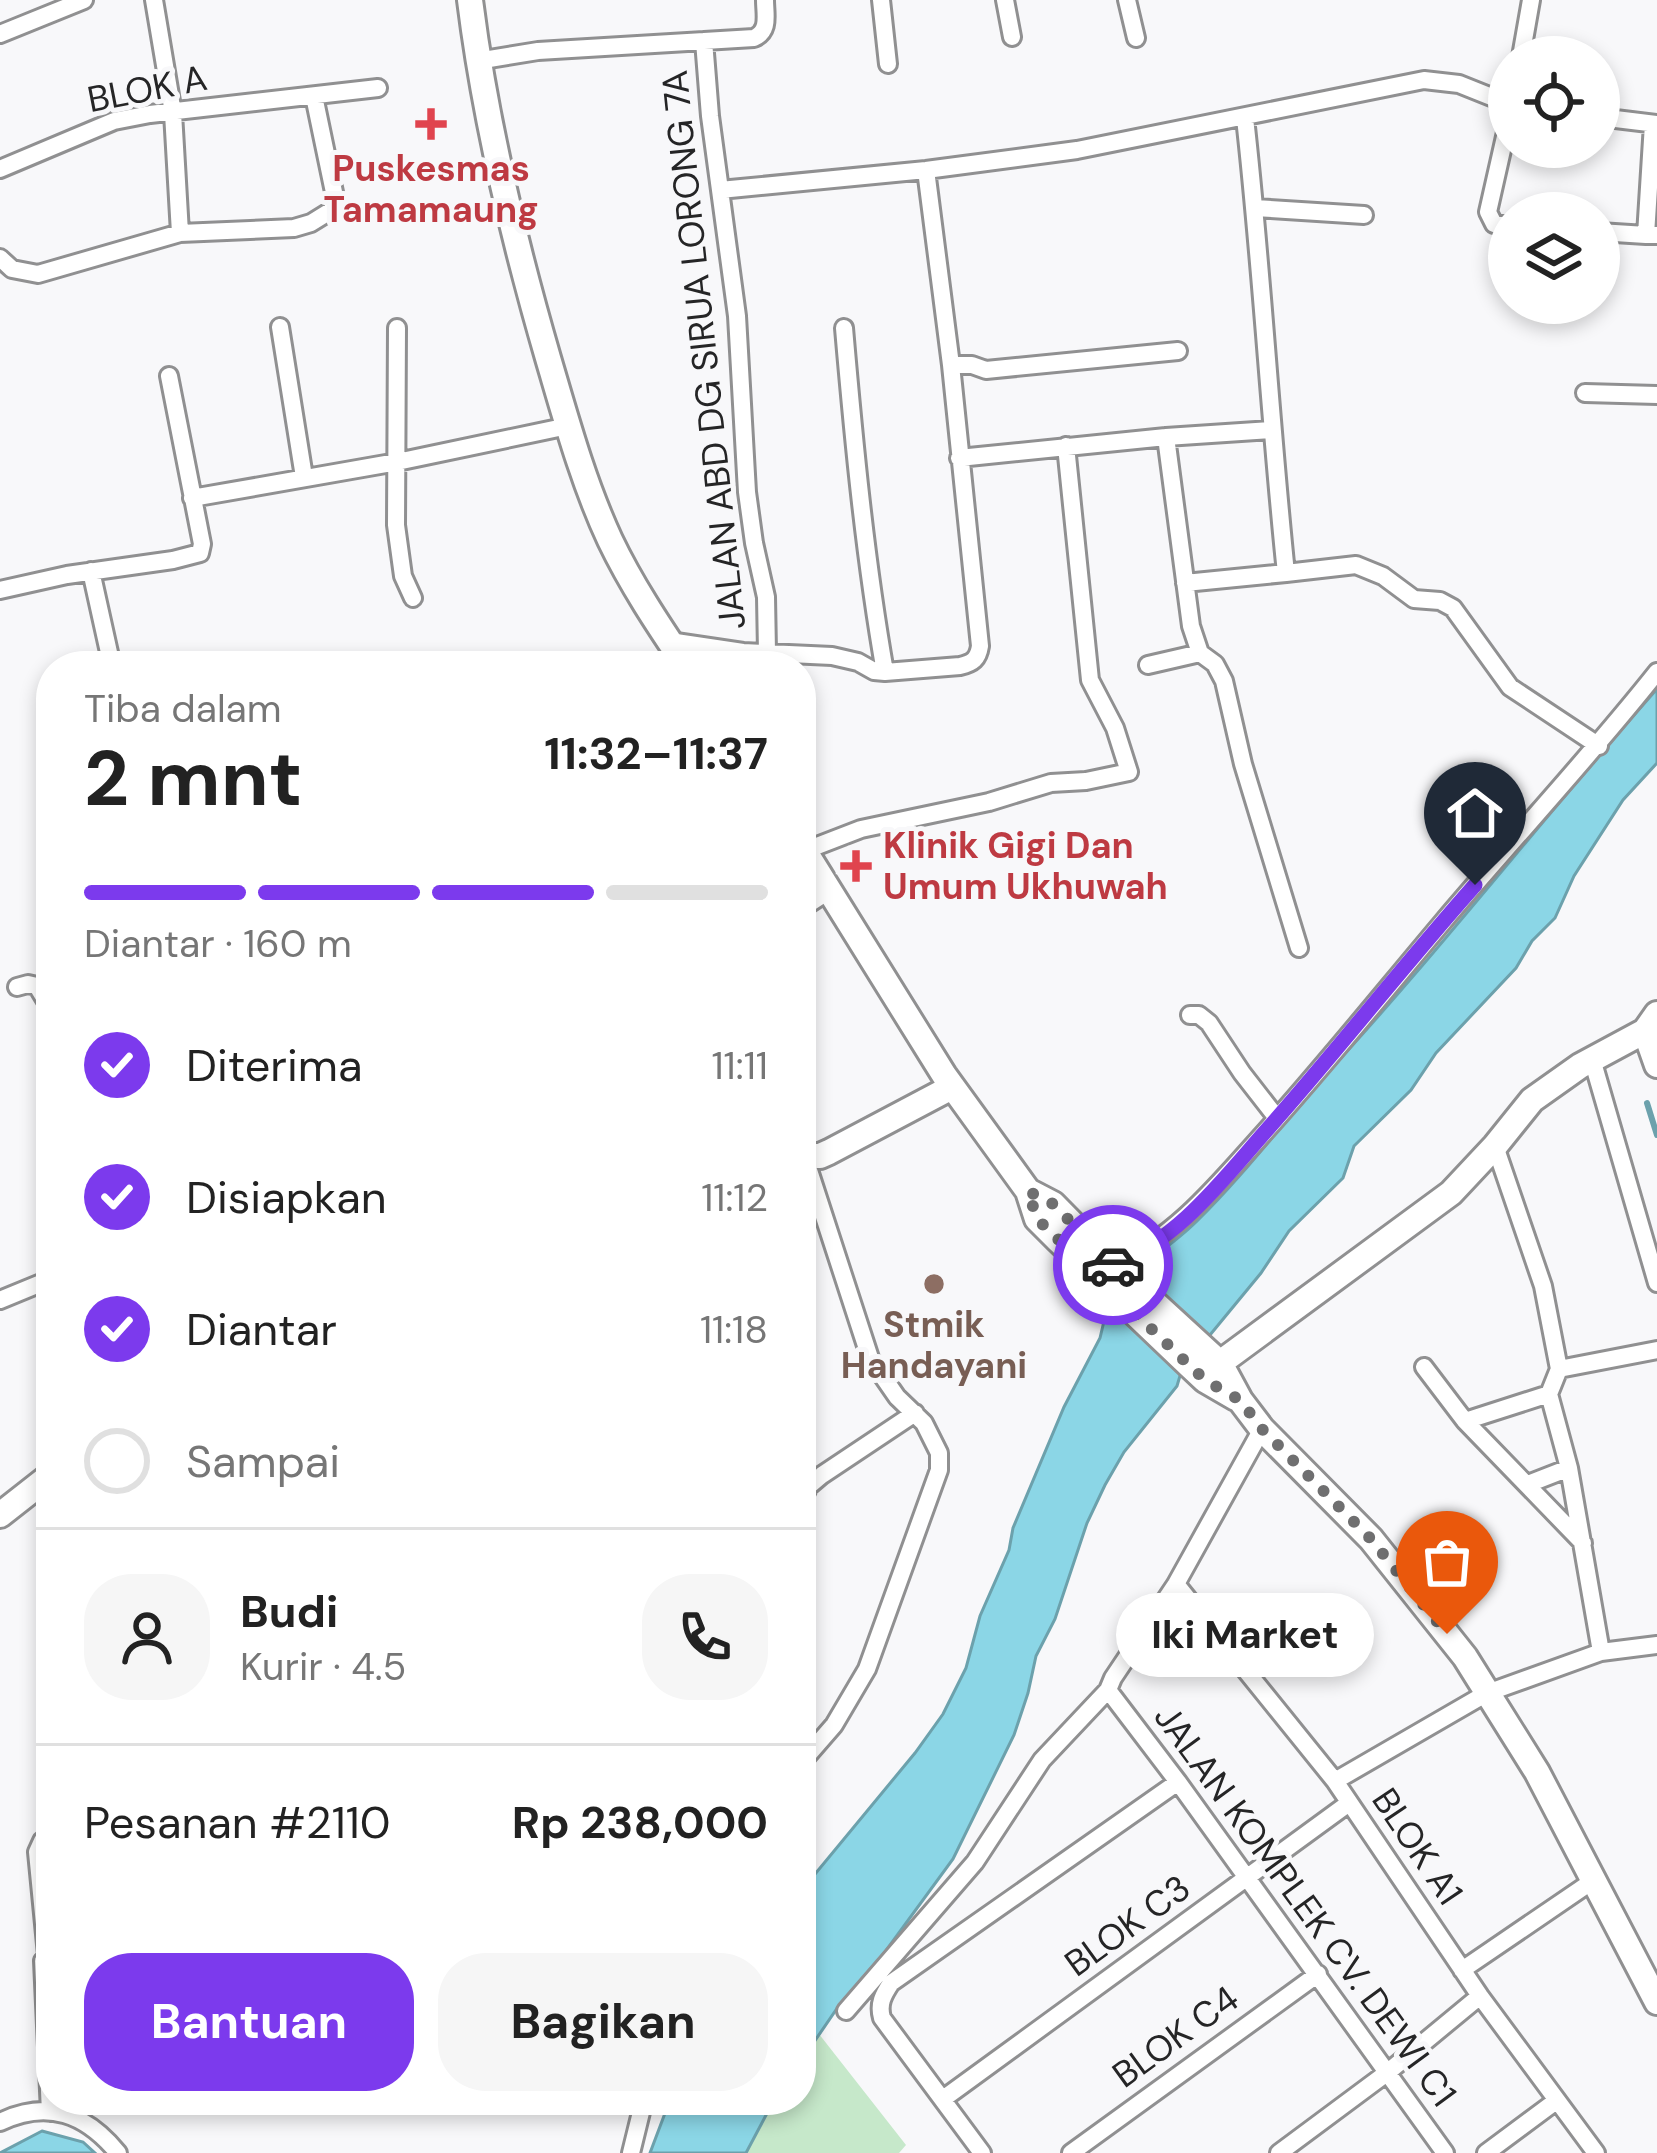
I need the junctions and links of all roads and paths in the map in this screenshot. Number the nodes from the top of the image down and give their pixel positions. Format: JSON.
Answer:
{"nodes":[{"id":1,"x":84,"y":0,"type":"edge"},
{"id":2,"x":154,"y":0,"type":"edge"},
{"id":3,"x":470,"y":0,"type":"edge"},
{"id":4,"x":765,"y":0,"type":"edge"},
{"id":5,"x":881,"y":0,"type":"edge"},
{"id":6,"x":1005,"y":0,"type":"edge"},
{"id":7,"x":1127,"y":0,"type":"edge"},
{"id":8,"x":1531,"y":0,"type":"edge"},
{"id":9,"x":0,"y":34,"type":"edge"},
{"id":10,"x":1525,"y":36,"type":"edge"},
{"id":11,"x":1012,"y":37,"type":"dead end"},
{"id":12,"x":1136,"y":38,"type":"dead end"},
{"id":13,"x":704,"y":40,"type":"junction"},
{"id":14,"x":477,"y":61,"type":"junction"},
{"id":15,"x":888,"y":64,"type":"dead end"},
{"id":16,"x":378,"y":88,"type":"dead end"},
{"id":17,"x":314,"y":96,"type":"junction"},
{"id":18,"x":1488,"y":96,"type":"edge"},
{"id":19,"x":173,"y":112,"type":"junction"},
{"id":20,"x":1245,"y":118,"type":"junction"},
{"id":21,"x":1620,"y":120,"type":"edge"},
{"id":22,"x":1655,"y":124,"type":"edge"},
{"id":23,"x":0,"y":169,"type":"edge"},
{"id":24,"x":926,"y":170,"type":"junction"},
{"id":25,"x":720,"y":190,"type":"junction"},
{"id":26,"x":1256,"y":208,"type":"junction"},
{"id":27,"x":1364,"y":215,"type":"dead end"},
{"id":28,"x":180,"y":233,"type":"junction"},
{"id":29,"x":1620,"y":233,"type":"edge"},
{"id":30,"x":1652,"y":235,"type":"edge"},
{"id":31,"x":0,"y":258,"type":"edge"},
{"id":32,"x":280,"y":327,"type":"dead end"},
{"id":33,"x":397,"y":328,"type":"dead end"},
{"id":34,"x":844,"y":328,"type":"dead end"},
{"id":35,"x":1178,"y":351,"type":"dead end"},
{"id":36,"x":951,"y":365,"type":"junction"},
{"id":37,"x":170,"y":376,"type":"dead end"},
{"id":38,"x":1585,"y":393,"type":"dead end"},
{"id":39,"x":1657,"y":395,"type":"edge"},
{"id":40,"x":568,"y":426,"type":"junction"},
{"id":41,"x":1271,"y":430,"type":"junction"},
{"id":42,"x":1166,"y":437,"type":"junction"},
{"id":43,"x":1066,"y":446,"type":"junction"},
{"id":44,"x":959,"y":458,"type":"junction"},
{"id":45,"x":397,"y":462,"type":"junction"},
{"id":46,"x":304,"y":477,"type":"junction"},
{"id":47,"x":192,"y":498,"type":"junction"},
{"id":48,"x":89,"y":571,"type":"junction"},
{"id":49,"x":1286,"y":573,"type":"junction"},
{"id":50,"x":1185,"y":583,"type":"junction"},
{"id":51,"x":0,"y":590,"type":"edge"},
{"id":52,"x":413,"y":598,"type":"dead end"},
{"id":53,"x":669,"y":641,"type":"junction"},
{"id":54,"x":108,"y":651,"type":"edge"},
{"id":55,"x":676,"y":651,"type":"edge"},
{"id":56,"x":736,"y":651,"type":"edge"},
{"id":57,"x":767,"y":651,"type":"edge"},
{"id":58,"x":1200,"y":652,"type":"junction"},
{"id":59,"x":816,"y":655,"type":"edge"},
{"id":60,"x":1148,"y":664,"type":"dead end"},
{"id":61,"x":1657,"y":672,"type":"edge"},
{"id":62,"x":885,"y":673,"type":"junction"},
{"id":63,"x":1599,"y":746,"type":"junction"},
{"id":64,"x":816,"y":844,"type":"edge"},
{"id":65,"x":816,"y":868,"type":"edge"},
{"id":66,"x":830,"y":890,"type":"junction"},
{"id":67,"x":816,"y":899,"type":"edge"},
{"id":68,"x":1299,"y":948,"type":"dead end"},
{"id":69,"x":36,"y":986,"type":"edge"},
{"id":70,"x":16,"y":987,"type":"dead end"},
{"id":71,"x":1190,"y":1015,"type":"dead end"},
{"id":72,"x":1629,"y":1038,"type":"edge"},
{"id":73,"x":1657,"y":1065,"type":"edge"},
{"id":74,"x":948,"y":1081,"type":"junction"},
{"id":75,"x":1277,"y":1118,"type":"junction"},
{"id":76,"x":816,"y":1143,"type":"edge"},
{"id":77,"x":1495,"y":1146,"type":"junction"},
{"id":78,"x":1028,"y":1191,"type":"junction"},
{"id":79,"x":816,"y":1194,"type":"edge"},
{"id":80,"x":1113,"y":1265,"type":"junction"},
{"id":81,"x":1657,"y":1283,"type":"edge"},
{"id":82,"x":36,"y":1285,"type":"edge"},
{"id":83,"x":0,"y":1300,"type":"edge"},
{"id":84,"x":1657,"y":1350,"type":"edge"},
{"id":85,"x":1220,"y":1363,"type":"junction"},
{"id":86,"x":1424,"y":1367,"type":"dead end"},
{"id":87,"x":1559,"y":1369,"type":"junction"},
{"id":88,"x":1549,"y":1394,"type":"junction"},
{"id":89,"x":1240,"y":1400,"type":"junction"},
{"id":90,"x":916,"y":1413,"type":"junction"},
{"id":91,"x":1465,"y":1421,"type":"junction"},
{"id":92,"x":1262,"y":1429,"type":"junction"},
{"id":93,"x":1569,"y":1468,"type":"junction"},
{"id":94,"x":816,"y":1480,"type":"edge"},
{"id":95,"x":1528,"y":1484,"type":"junction"},
{"id":96,"x":36,"y":1487,"type":"edge"},
{"id":97,"x":0,"y":1515,"type":"edge"},
{"id":98,"x":1584,"y":1544,"type":"junction"},
{"id":99,"x":1176,"y":1583,"type":"junction"},
{"id":100,"x":1657,"y":1645,"type":"edge"},
{"id":101,"x":1601,"y":1652,"type":"junction"},
{"id":102,"x":1111,"y":1694,"type":"junction"},
{"id":103,"x":1486,"y":1694,"type":"junction"},
{"id":104,"x":816,"y":1746,"type":"edge"},
{"id":105,"x":1335,"y":1781,"type":"junction"},
{"id":106,"x":1178,"y":1782,"type":"junction"},
{"id":107,"x":1349,"y":1803,"type":"junction"},
{"id":108,"x":1248,"y":1878,"type":"junction"},
{"id":109,"x":1594,"y":1880,"type":"junction"},
{"id":110,"x":1462,"y":1970,"type":"junction"},
{"id":111,"x":1318,"y":1974,"type":"junction"},
{"id":112,"x":1480,"y":1996,"type":"junction"},
{"id":113,"x":1657,"y":2002,"type":"edge"},
{"id":114,"x":846,"y":2012,"type":"dead end"},
{"id":115,"x":1388,"y":2072,"type":"junction"},
{"id":116,"x":943,"y":2099,"type":"junction"},
{"id":117,"x":1556,"y":2101,"type":"junction"},
{"id":118,"x":36,"y":2113,"type":"edge"},
{"id":119,"x":61,"y":2115,"type":"edge"},
{"id":120,"x":640,"y":2115,"type":"edge"},
{"id":121,"x":0,"y":2122,"type":"edge"},
{"id":122,"x":118,"y":2153,"type":"edge"},
{"id":123,"x":631,"y":2153,"type":"edge"},
{"id":124,"x":982,"y":2153,"type":"edge"},
{"id":125,"x":1071,"y":2153,"type":"edge"},
{"id":126,"x":1279,"y":2153,"type":"edge"},
{"id":127,"x":1445,"y":2153,"type":"edge"},
{"id":128,"x":1486,"y":2153,"type":"edge"},
{"id":129,"x":1596,"y":2153,"type":"edge"}],
"edges":[{"from":1,"to":9,"type":"street"},
{"from":2,"to":19,"type":"street"},
{"from":3,"to":14,"type":"main road"},
{"from":4,"to":13,"type":"street"},
{"from":5,"to":15,"type":"street"},
{"from":6,"to":11,"type":"street"},
{"from":7,"to":12,"type":"street"},
{"from":8,"to":10,"type":"street"},
{"from":13,"to":14,"type":"street"},
{"from":13,"to":25,"type":"street","name":"JALAN ABD DG SIRUA LORONG 7A"},
{"from":14,"to":40,"type":"main road"},
{"from":16,"to":17,"type":"street","name":"BLOK A"},
{"from":17,"to":19,"type":"street","name":"BLOK A"},
{"from":17,"to":28,"type":"street"},
{"from":18,"to":20,"type":"street"},
{"from":19,"to":23,"type":"street","name":"BLOK A"},
{"from":19,"to":28,"type":"street"},
{"from":20,"to":24,"type":"street"},
{"from":20,"to":26,"type":"street"},
{"from":21,"to":22,"type":"street"},
{"from":22,"to":30,"type":"street"},
{"from":24,"to":25,"type":"street"},
{"from":24,"to":36,"type":"street"},
{"from":25,"to":57,"type":"street","name":"JALAN ABD DG SIRUA LORONG 7A"},
{"from":26,"to":27,"type":"street"},
{"from":26,"to":41,"type":"street"},
{"from":28,"to":31,"type":"street"},
{"from":29,"to":30,"type":"street"},
{"from":32,"to":46,"type":"street"},
{"from":33,"to":45,"type":"street"},
{"from":34,"to":62,"type":"street"},
{"from":35,"to":36,"type":"street"},
{"from":36,"to":44,"type":"street"},
{"from":37,"to":47,"type":"street"},
{"from":38,"to":39,"type":"street"},
{"from":40,"to":45,"type":"street"},
{"from":40,"to":53,"type":"main road"},
{"from":41,"to":42,"type":"street"},
{"from":41,"to":49,"type":"street"},
{"from":42,"to":43,"type":"street"},
{"from":42,"to":50,"type":"street"},
{"from":43,"to":44,"type":"street"},
{"from":43,"to":64,"type":"street"},
{"from":44,"to":62,"type":"street"},
{"from":45,"to":46,"type":"street"},
{"from":45,"to":52,"type":"street"},
{"from":46,"to":47,"type":"street"},
{"from":47,"to":48,"type":"street"},
{"from":48,"to":51,"type":"street"},
{"from":48,"to":54,"type":"street"},
{"from":49,"to":50,"type":"street"},
{"from":49,"to":63,"type":"street"},
{"from":50,"to":58,"type":"street"},
{"from":53,"to":55,"type":"main road"},
{"from":53,"to":56,"type":"street"},
{"from":58,"to":60,"type":"street"},
{"from":58,"to":68,"type":"street"},
{"from":59,"to":62,"type":"street"},
{"from":61,"to":63,"type":"street"},
{"from":63,"to":75,"type":"street"},
{"from":65,"to":66,"type":"main road"},
{"from":66,"to":67,"type":"street"},
{"from":66,"to":74,"type":"main road"},
{"from":69,"to":70,"type":"street"},
{"from":71,"to":75,"type":"street"},
{"from":72,"to":73,"type":"main road"},
{"from":72,"to":77,"type":"main road"},
{"from":72,"to":81,"type":"street"},
{"from":74,"to":76,"type":"main road"},
{"from":74,"to":78,"type":"main road"},
{"from":75,"to":80,"type":"street"},
{"from":77,"to":85,"type":"main road"},
{"from":77,"to":87,"type":"street"},
{"from":78,"to":80,"type":"main road"},
{"from":78,"to":89,"type":"main road"},
{"from":79,"to":90,"type":"street"},
{"from":80,"to":85,"type":"main road"},
{"from":82,"to":83,"type":"street"},
{"from":84,"to":87,"type":"street"},
{"from":85,"to":89,"type":"main road"},
{"from":86,"to":91,"type":"street"},
{"from":87,"to":88,"type":"street"},
{"from":88,"to":91,"type":"street"},
{"from":88,"to":93,"type":"street"},
{"from":89,"to":92,"type":"main road"},
{"from":90,"to":94,"type":"street"},
{"from":90,"to":104,"type":"street"},
{"from":91,"to":95,"type":"street"},
{"from":92,"to":99,"type":"street"},
{"from":92,"to":103,"type":"main road"},
{"from":93,"to":95,"type":"street"},
{"from":93,"to":98,"type":"street"},
{"from":95,"to":98,"type":"street"},
{"from":96,"to":97,"type":"main road"},
{"from":98,"to":101,"type":"street"},
{"from":99,"to":102,"type":"street"},
{"from":99,"to":105,"type":"street","name":"BLOK A1"},
{"from":100,"to":101,"type":"street"},
{"from":101,"to":103,"type":"street"},
{"from":102,"to":106,"type":"street","name":"JALAN KOMPLEK CV. DEWI C1"},
{"from":102,"to":114,"type":"street"},
{"from":103,"to":105,"type":"street"},
{"from":103,"to":109,"type":"main road"},
{"from":105,"to":107,"type":"street","name":"BLOK A1"},
{"from":106,"to":108,"type":"street","name":"JALAN KOMPLEK CV. DEWI C1"},
{"from":106,"to":116,"type":"street"},
{"from":107,"to":108,"type":"street","name":"BLOK C3"},
{"from":107,"to":110,"type":"street","name":"BLOK A1"},
{"from":108,"to":111,"type":"street","name":"JALAN KOMPLEK CV. DEWI C1"},
{"from":108,"to":116,"type":"street","name":"BLOK C3"},
{"from":109,"to":110,"type":"street"},
{"from":109,"to":113,"type":"main road"},
{"from":110,"to":112,"type":"street","name":"BLOK A1"},
{"from":111,"to":115,"type":"street","name":"JALAN KOMPLEK CV. DEWI C1"},
{"from":111,"to":125,"type":"street","name":"BLOK C4"},
{"from":112,"to":115,"type":"street"},
{"from":112,"to":117,"type":"street","name":"BLOK A1"},
{"from":115,"to":126,"type":"street"},
{"from":115,"to":127,"type":"street","name":"JALAN KOMPLEK CV. DEWI C1"},
{"from":116,"to":124,"type":"street"},
{"from":117,"to":128,"type":"street"},
{"from":117,"to":129,"type":"street","name":"BLOK A1"},
{"from":118,"to":121,"type":"street"},
{"from":119,"to":122,"type":"street"},
{"from":120,"to":123,"type":"street"}]}
